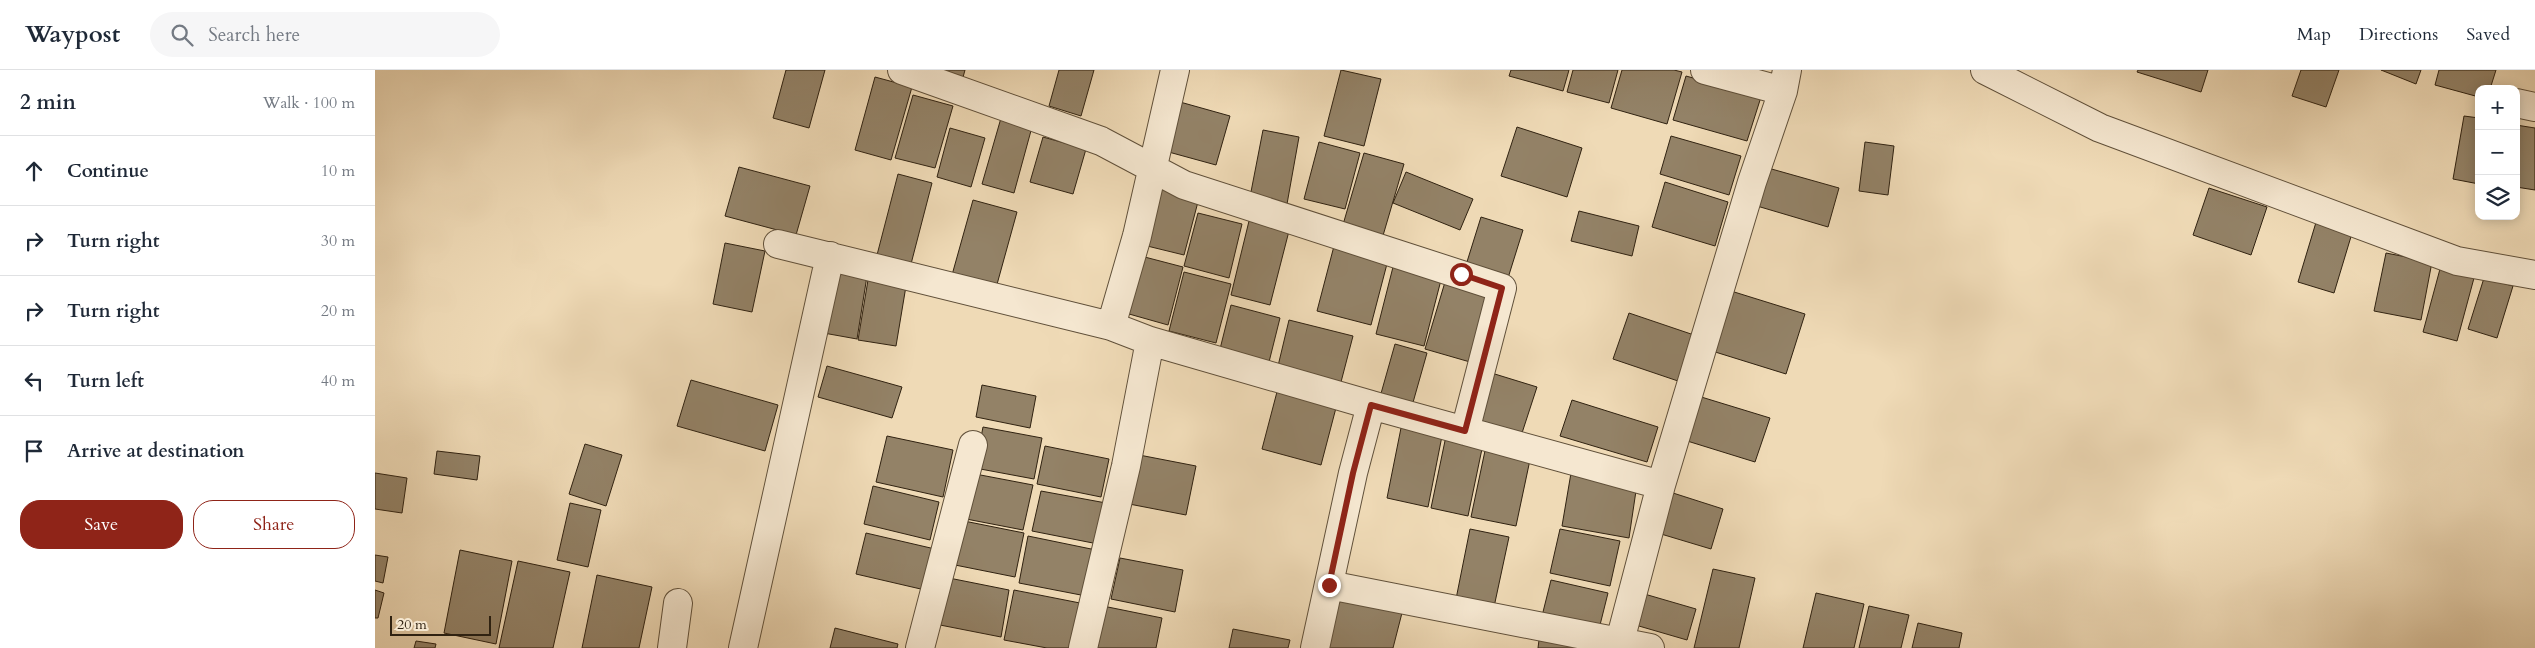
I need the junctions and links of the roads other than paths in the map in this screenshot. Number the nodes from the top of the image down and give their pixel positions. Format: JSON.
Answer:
{"nodes":[{"id":1,"x":902,"y":70,"type":"edge"},
{"id":2,"x":1175,"y":70,"type":"edge"},
{"id":3,"x":1705,"y":70,"type":"edge"},
{"id":4,"x":1985,"y":70,"type":"edge"},
{"id":5,"x":1785,"y":81,"type":"edge"},
{"id":6,"x":2520,"y":104,"type":"edge"},
{"id":7,"x":2535,"y":107,"type":"edge"},
{"id":8,"x":1153,"y":169,"type":"junction"},
{"id":9,"x":778,"y":244,"type":"dead end"},
{"id":10,"x":830,"y":256,"type":"junction"},
{"id":11,"x":2535,"y":275,"type":"edge"},
{"id":12,"x":1111,"y":326,"type":"junction"},
{"id":13,"x":1150,"y":341,"type":"junction"},
{"id":14,"x":1371,"y":405,"type":"junction"},
{"id":15,"x":1465,"y":431,"type":"junction"},
{"id":16,"x":973,"y":445,"type":"dead end"},
{"id":17,"x":1661,"y":485,"type":"junction"},
{"id":18,"x":1329,"y":585,"type":"junction"},
{"id":19,"x":679,"y":603,"type":"dead end"},
{"id":20,"x":1620,"y":641,"type":"junction"},
{"id":21,"x":672,"y":648,"type":"edge"},
{"id":22,"x":743,"y":648,"type":"edge"},
{"id":23,"x":920,"y":648,"type":"edge"},
{"id":24,"x":1083,"y":648,"type":"edge"},
{"id":25,"x":1315,"y":648,"type":"edge"},
{"id":26,"x":1649,"y":648,"type":"edge"}],
"edges":[{"from":1,"to":8,"type":"street"},
{"from":2,"to":8,"type":"street"},
{"from":3,"to":5,"type":"street"},
{"from":4,"to":11,"type":"street"},
{"from":5,"to":17,"type":"street"},
{"from":6,"to":7,"type":"street"},
{"from":8,"to":12,"type":"street"},
{"from":8,"to":15,"type":"street"},
{"from":9,"to":10,"type":"street"},
{"from":10,"to":12,"type":"street"},
{"from":10,"to":22,"type":"street"},
{"from":12,"to":13,"type":"street"},
{"from":13,"to":14,"type":"street"},
{"from":13,"to":24,"type":"street"},
{"from":14,"to":15,"type":"street"},
{"from":14,"to":18,"type":"street"},
{"from":15,"to":17,"type":"street"},
{"from":16,"to":23,"type":"street"},
{"from":17,"to":20,"type":"street"},
{"from":18,"to":20,"type":"street"},
{"from":18,"to":25,"type":"street"},
{"from":19,"to":21,"type":"street"},
{"from":20,"to":26,"type":"street"}]}
